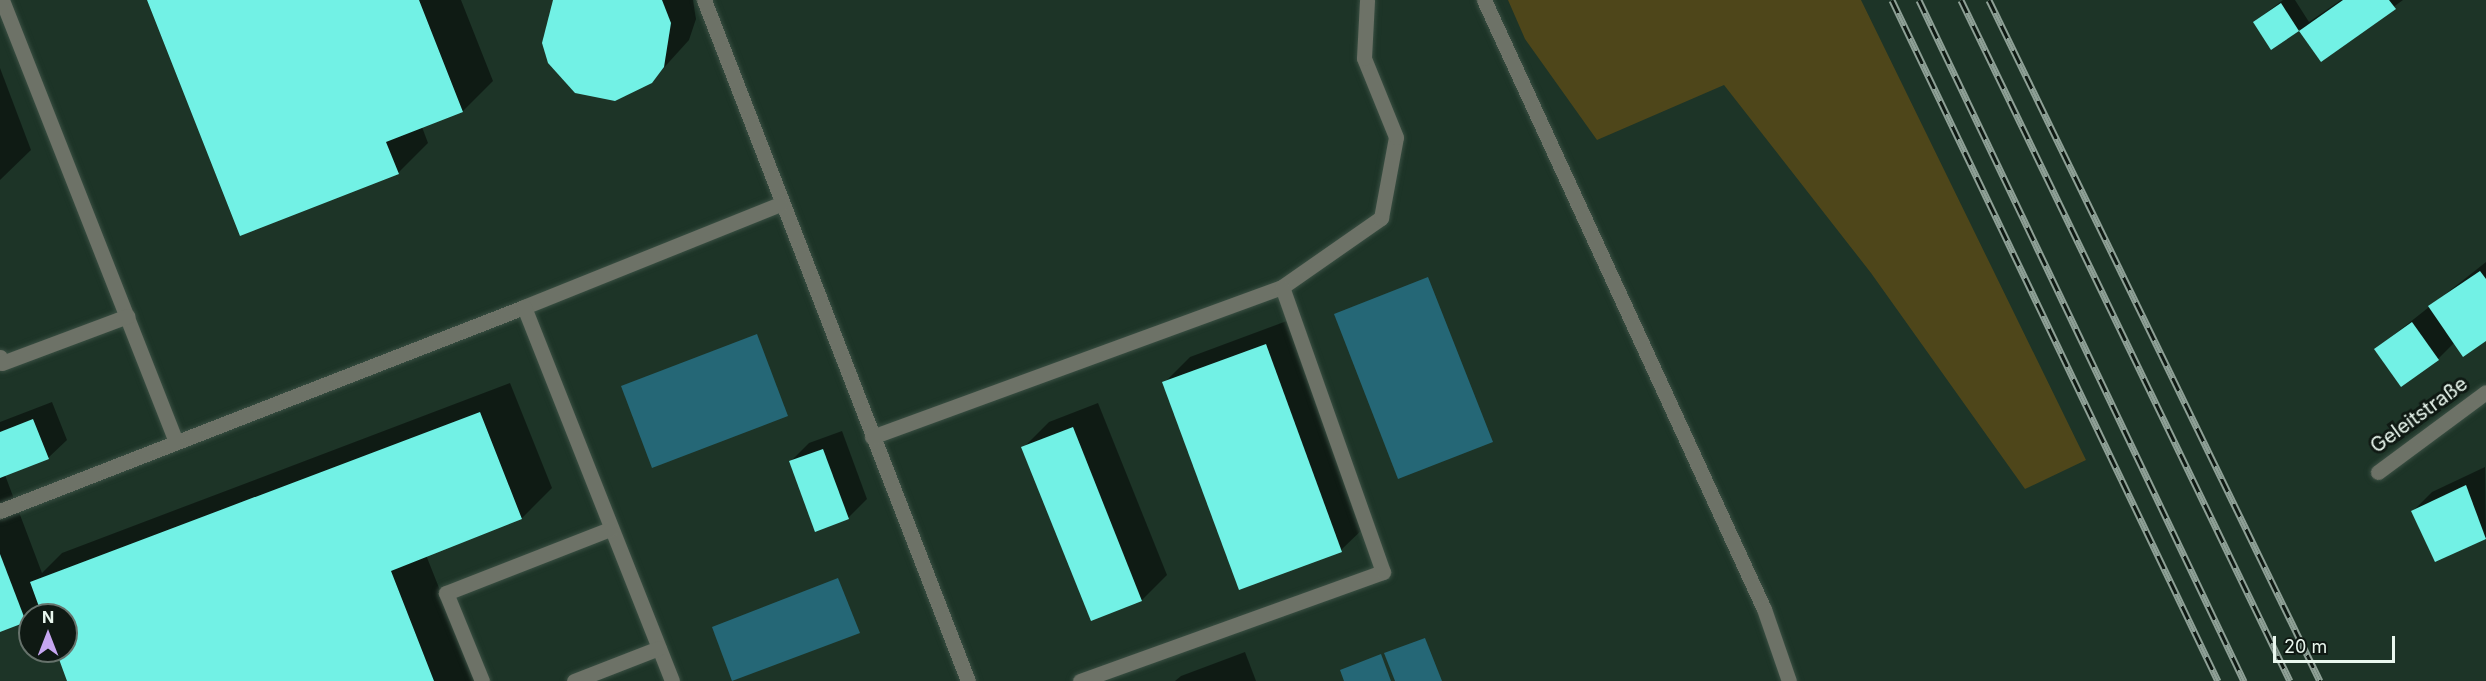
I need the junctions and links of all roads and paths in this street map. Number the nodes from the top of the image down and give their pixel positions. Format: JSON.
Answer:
{"nodes":[{"id":1,"x":2,"y":0,"type":"edge"},
{"id":2,"x":704,"y":0,"type":"edge"},
{"id":3,"x":1367,"y":0,"type":"edge"},
{"id":4,"x":1484,"y":0,"type":"edge"},
{"id":5,"x":780,"y":204,"type":"junction"},
{"id":6,"x":1282,"y":287,"type":"junction"},
{"id":7,"x":524,"y":307,"type":"junction"},
{"id":8,"x":128,"y":316,"type":"junction"},
{"id":9,"x":0,"y":357,"type":"edge"},
{"id":10,"x":2486,"y":392,"type":"edge"},
{"id":11,"x":872,"y":437,"type":"junction"},
{"id":12,"x":176,"y":442,"type":"junction"},
{"id":13,"x":2378,"y":472,"type":"dead end"},
{"id":14,"x":0,"y":511,"type":"edge"},
{"id":15,"x":610,"y":529,"type":"junction"},
{"id":16,"x":659,"y":648,"type":"junction"},
{"id":17,"x":482,"y":681,"type":"edge"},
{"id":18,"x":573,"y":681,"type":"edge"},
{"id":19,"x":672,"y":681,"type":"edge"},
{"id":20,"x":968,"y":681,"type":"edge"},
{"id":21,"x":1080,"y":681,"type":"edge"},
{"id":22,"x":1789,"y":681,"type":"edge"}],
"edges":[{"from":1,"to":8,"type":"street"},
{"from":2,"to":5,"type":"street"},
{"from":3,"to":6,"type":"street"},
{"from":4,"to":22,"type":"street"},
{"from":5,"to":7,"type":"street"},
{"from":5,"to":11,"type":"street"},
{"from":6,"to":11,"type":"street"},
{"from":6,"to":21,"type":"street"},
{"from":7,"to":12,"type":"street"},
{"from":7,"to":15,"type":"street"},
{"from":8,"to":9,"type":"street"},
{"from":8,"to":12,"type":"street"},
{"from":10,"to":13,"type":"street","name":"Geleitstraße"},
{"from":11,"to":20,"type":"street"},
{"from":12,"to":14,"type":"street"},
{"from":15,"to":16,"type":"street"},
{"from":15,"to":17,"type":"street"},
{"from":16,"to":18,"type":"street"},
{"from":16,"to":19,"type":"street"}]}
